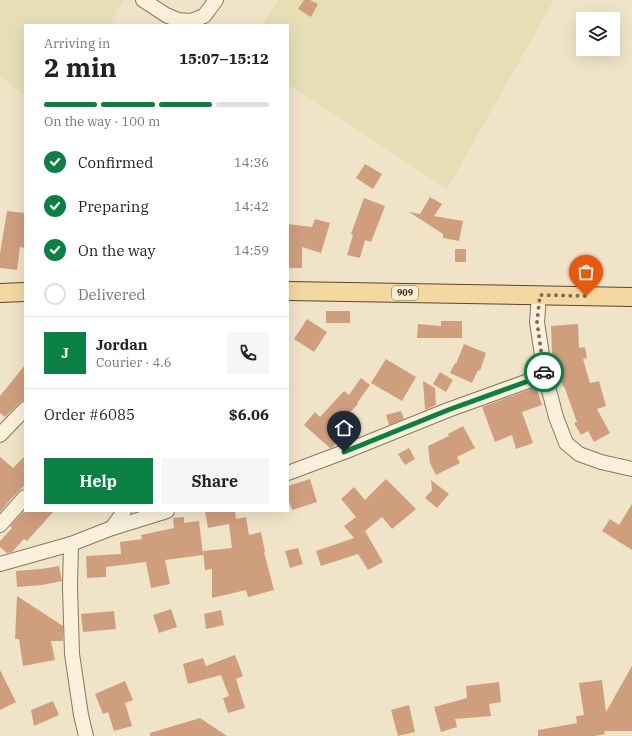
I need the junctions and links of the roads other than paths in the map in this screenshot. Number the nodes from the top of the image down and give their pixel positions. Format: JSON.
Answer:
{"nodes":[{"id":1,"x":143,"y":0,"type":"edge"},
{"id":2,"x":216,"y":0,"type":"edge"},
{"id":3,"x":289,"y":291,"type":"edge"},
{"id":4,"x":24,"y":292,"type":"edge"},
{"id":5,"x":0,"y":293,"type":"edge"},
{"id":6,"x":540,"y":295,"type":"junction"},
{"id":7,"x":632,"y":296,"type":"edge"},
{"id":8,"x":545,"y":375,"type":"junction"},
{"id":9,"x":24,"y":410,"type":"edge"},
{"id":10,"x":0,"y":435,"type":"edge"},
{"id":11,"x":632,"y":469,"type":"edge"},
{"id":12,"x":289,"y":473,"type":"edge"},
{"id":13,"x":24,"y":498,"type":"edge"},
{"id":14,"x":123,"y":512,"type":"edge"},
{"id":15,"x":164,"y":512,"type":"edge"},
{"id":16,"x":0,"y":525,"type":"edge"},
{"id":17,"x":112,"y":528,"type":"junction"},
{"id":18,"x":71,"y":544,"type":"junction"},
{"id":19,"x":0,"y":564,"type":"edge"},
{"id":20,"x":86,"y":736,"type":"edge"}],
"edges":[{"from":1,"to":2,"type":"street"},
{"from":3,"to":6,"type":"main road","number":"909"},
{"from":4,"to":5,"type":"main road"},
{"from":6,"to":7,"type":"main road","number":"909"},
{"from":6,"to":8,"type":"street"},
{"from":8,"to":11,"type":"street"},
{"from":8,"to":12,"type":"street"},
{"from":9,"to":10,"type":"street"},
{"from":13,"to":16,"type":"street"},
{"from":14,"to":17,"type":"street"},
{"from":15,"to":17,"type":"street"},
{"from":17,"to":18,"type":"street"},
{"from":18,"to":19,"type":"street"},
{"from":18,"to":20,"type":"street"}]}
